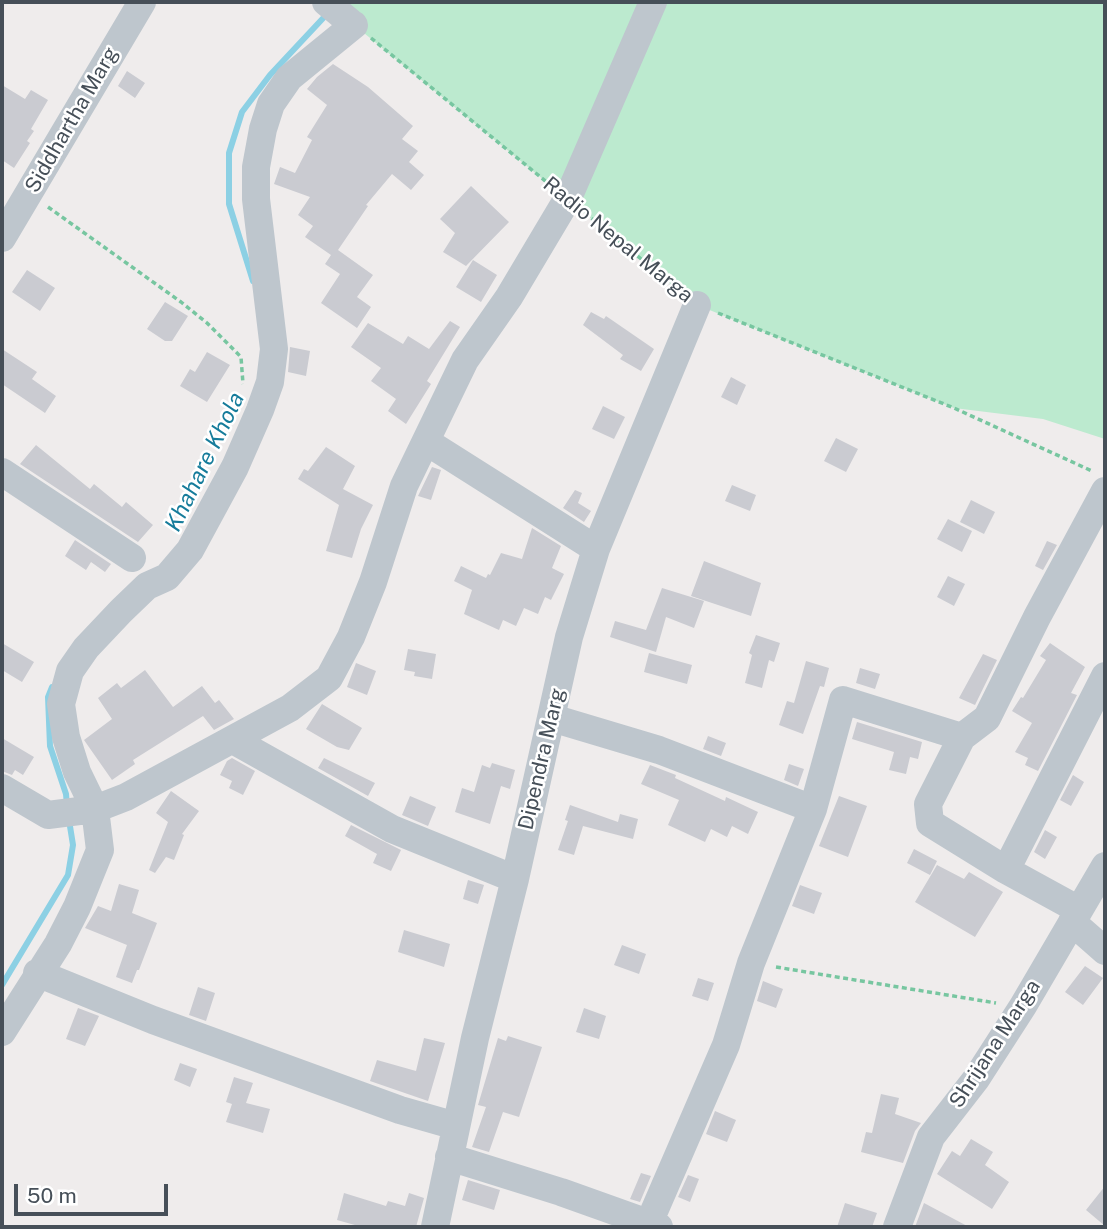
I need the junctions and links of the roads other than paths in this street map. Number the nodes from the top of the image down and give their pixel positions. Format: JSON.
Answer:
{"nodes":[{"id":1,"x":142,"y":2,"type":"edge"},
{"id":2,"x":326,"y":2,"type":"edge"},
{"id":3,"x":653,"y":2,"type":"edge"},
{"id":4,"x":2,"y":238,"type":"edge"},
{"id":5,"x":697,"y":305,"type":"road end"},
{"id":6,"x":427,"y":442,"type":"junction"},
{"id":7,"x":2,"y":472,"type":"edge"},
{"id":8,"x":1100,"y":481,"type":"edge"},
{"id":9,"x":596,"y":549,"type":"junction"},
{"id":10,"x":132,"y":558,"type":"dead end"},
{"id":11,"x":1105,"y":676,"type":"edge"},
{"id":12,"x":552,"y":718,"type":"junction"},
{"id":13,"x":962,"y":737,"type":"junction"},
{"id":14,"x":233,"y":740,"type":"junction"},
{"id":15,"x":2,"y":788,"type":"edge"},
{"id":16,"x":813,"y":809,"type":"junction"},
{"id":17,"x":89,"y":811,"type":"junction"},
{"id":18,"x":1105,"y":866,"type":"edge"},
{"id":19,"x":1006,"y":870,"type":"junction"},
{"id":20,"x":515,"y":879,"type":"junction"},
{"id":21,"x":1076,"y":916,"type":"junction"},
{"id":22,"x":1105,"y":950,"type":"edge"},
{"id":23,"x":37,"y":973,"type":"junction"},
{"id":24,"x":2,"y":1032,"type":"edge"},
{"id":25,"x":456,"y":1126,"type":"junction"},
{"id":26,"x":449,"y":1157,"type":"junction"},
{"id":27,"x":654,"y":1225,"type":"edge"},
{"id":28,"x":435,"y":1227,"type":"edge"},
{"id":29,"x":897,"y":1227,"type":"edge"}],
"edges":[{"from":1,"to":4,"type":"street","name":"Siddhartha Marg"},
{"from":2,"to":17,"type":"street"},
{"from":3,"to":6,"type":"street"},
{"from":5,"to":9,"type":"street","name":"Dipendra Marg"},
{"from":6,"to":9,"type":"street"},
{"from":6,"to":14,"type":"street"},
{"from":7,"to":10,"type":"street"},
{"from":8,"to":13,"type":"street"},
{"from":9,"to":12,"type":"street","name":"Dipendra Marg"},
{"from":11,"to":19,"type":"street"},
{"from":12,"to":16,"type":"street"},
{"from":12,"to":20,"type":"street","name":"Dipendra Marg"},
{"from":13,"to":16,"type":"street"},
{"from":13,"to":19,"type":"street"},
{"from":14,"to":17,"type":"street"},
{"from":14,"to":20,"type":"street"},
{"from":15,"to":17,"type":"street"},
{"from":16,"to":27,"type":"street"},
{"from":17,"to":23,"type":"street"},
{"from":18,"to":21,"type":"street","name":"Shrijana Marga"},
{"from":19,"to":21,"type":"street"},
{"from":20,"to":25,"type":"street","name":"Dipendra Marg"},
{"from":21,"to":22,"type":"street"},
{"from":21,"to":29,"type":"street","name":"Shrijana Marga"},
{"from":23,"to":24,"type":"street"},
{"from":23,"to":25,"type":"street"},
{"from":25,"to":26,"type":"street","name":"Dipendra Marg"},
{"from":26,"to":27,"type":"street"},
{"from":26,"to":28,"type":"street","name":"Dipendra Marg"}]}
